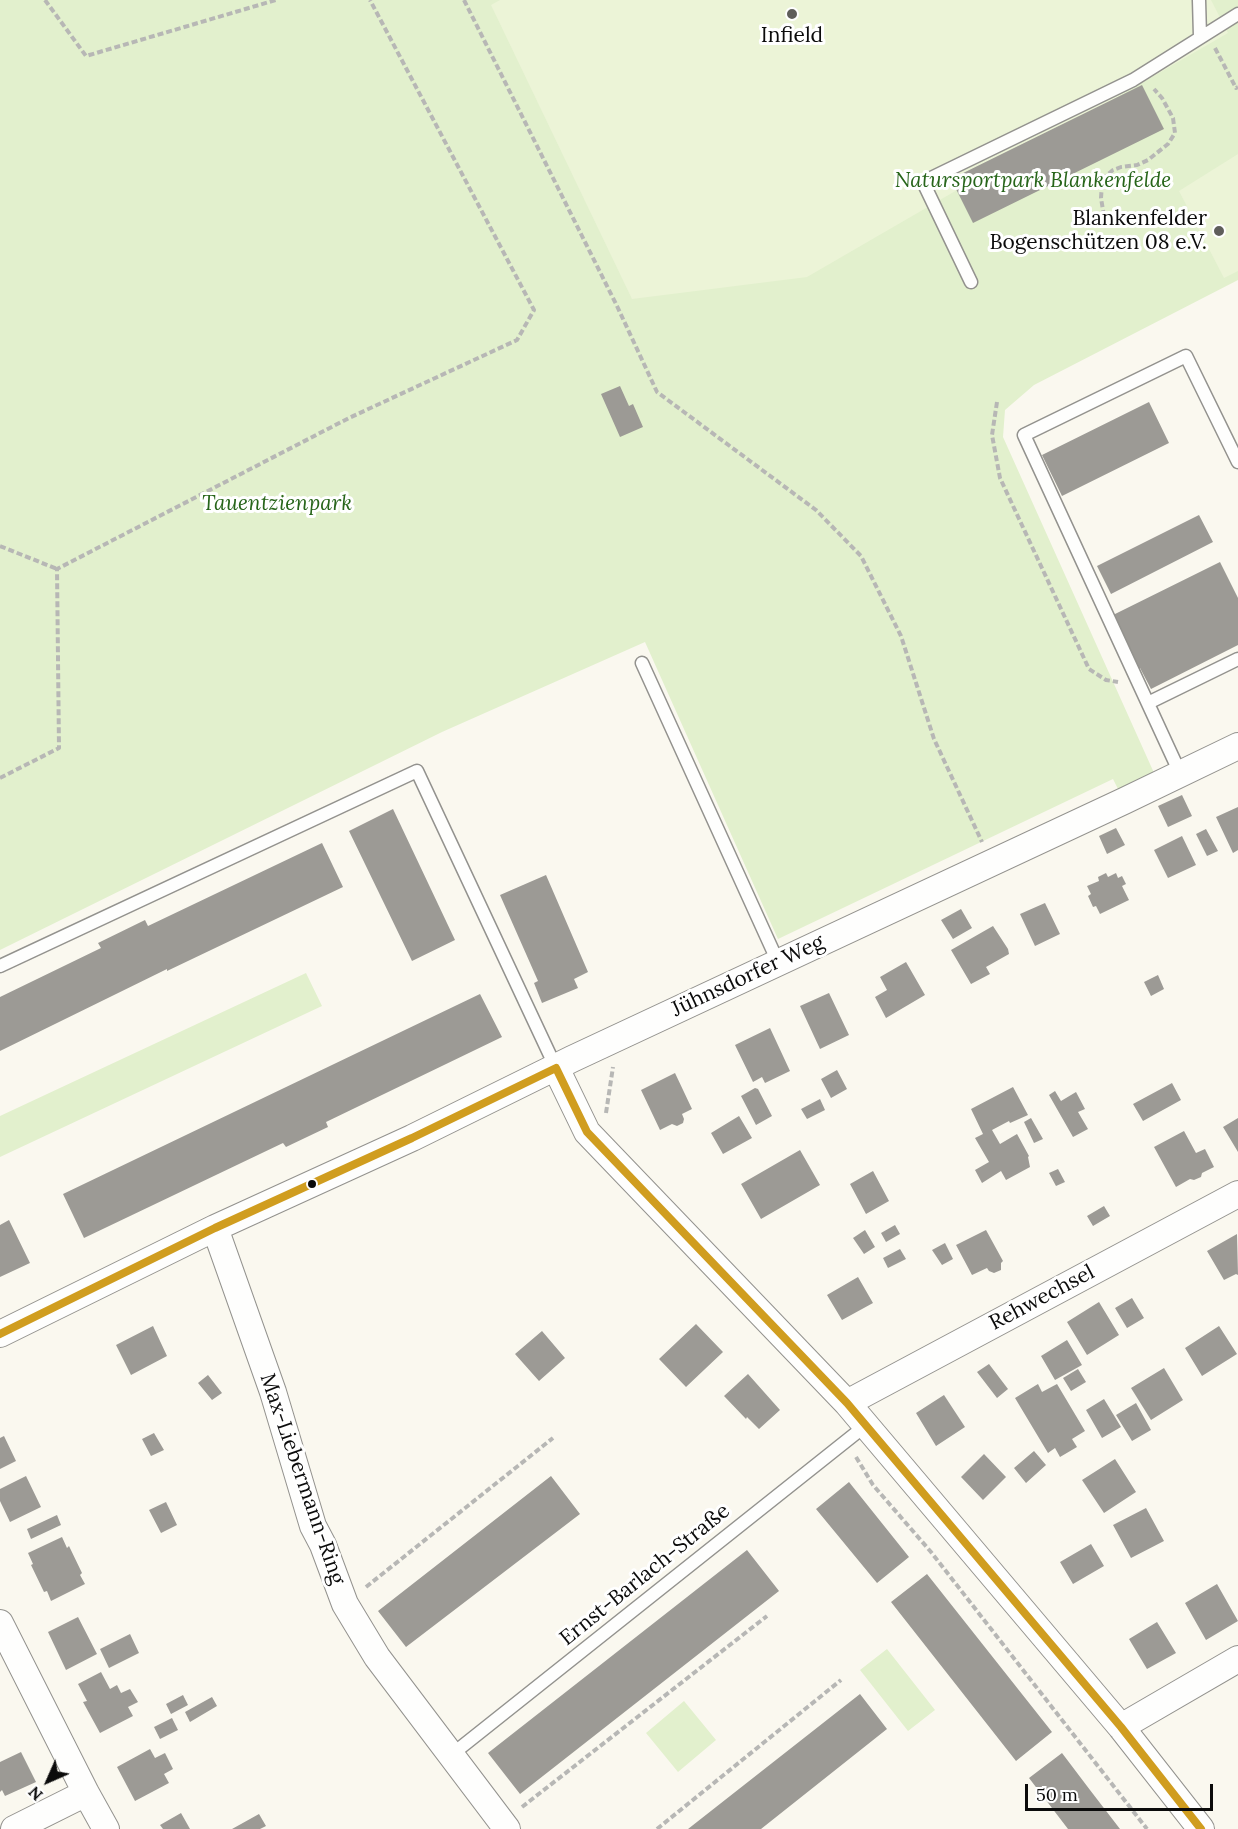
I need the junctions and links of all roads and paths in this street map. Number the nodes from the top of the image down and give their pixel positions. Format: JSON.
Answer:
{"nodes":[{"id":1,"x":45,"y":0,"type":"edge"},
{"id":2,"x":276,"y":0,"type":"edge"},
{"id":3,"x":370,"y":0,"type":"edge"},
{"id":4,"x":464,"y":0,"type":"edge"},
{"id":5,"x":1199,"y":0,"type":"edge"},
{"id":6,"x":1238,"y":14,"type":"edge"},
{"id":7,"x":1204,"y":34,"type":"junction"},
{"id":8,"x":1140,"y":75,"type":"junction"},
{"id":9,"x":1238,"y":87,"type":"edge"},
{"id":10,"x":1104,"y":216,"type":"dead end"},
{"id":11,"x":971,"y":282,"type":"dead end"},
{"id":12,"x":997,"y":402,"type":"dead end"},
{"id":13,"x":1238,"y":462,"type":"edge"},
{"id":14,"x":0,"y":546,"type":"edge"},
{"id":15,"x":57,"y":569,"type":"junction"},
{"id":16,"x":1238,"y":659,"type":"edge"},
{"id":17,"x":642,"y":663,"type":"dead end"},
{"id":18,"x":1128,"y":683,"type":"dead end"},
{"id":19,"x":1148,"y":703,"type":"junction"},
{"id":20,"x":1238,"y":746,"type":"edge"},
{"id":21,"x":1180,"y":773,"type":"junction"},
{"id":22,"x":0,"y":778,"type":"edge"},
{"id":23,"x":992,"y":863,"type":"junction"},
{"id":24,"x":778,"y":962,"type":"junction"},
{"id":25,"x":0,"y":966,"type":"edge"},
{"id":26,"x":556,"y":1068,"type":"junction"},
{"id":27,"x":1238,"y":1194,"type":"edge"},
{"id":28,"x":215,"y":1228,"type":"junction"},
{"id":29,"x":0,"y":1334,"type":"edge"},
{"id":30,"x":847,"y":1403,"type":"junction"},
{"id":31,"x":856,"y":1433,"type":"junction"},
{"id":32,"x":553,"y":1438,"type":"dead end"},
{"id":33,"x":345,"y":1604,"type":"junction"},
{"id":34,"x":767,"y":1616,"type":"dead end"},
{"id":35,"x":0,"y":1623,"type":"edge"},
{"id":36,"x":1238,"y":1659,"type":"edge"},
{"id":37,"x":841,"y":1680,"type":"dead end"},
{"id":38,"x":1120,"y":1726,"type":"junction"},
{"id":39,"x":450,"y":1756,"type":"junction"},
{"id":40,"x":86,"y":1793,"type":"junction"},
{"id":41,"x":504,"y":1826,"type":"edge"},
{"id":42,"x":14,"y":1829,"type":"edge"},
{"id":43,"x":106,"y":1829,"type":"edge"},
{"id":44,"x":657,"y":1829,"type":"edge"},
{"id":45,"x":1147,"y":1829,"type":"edge"},
{"id":46,"x":1201,"y":1829,"type":"edge"}],
"edges":[{"from":1,"to":2,"type":"path"},
{"from":3,"to":15,"type":"path"},
{"from":4,"to":23,"type":"path"},
{"from":5,"to":7,"type":"lane"},
{"from":6,"to":7,"type":"lane"},
{"from":7,"to":8,"type":"lane"},
{"from":7,"to":9,"type":"path"},
{"from":8,"to":10,"type":"path"},
{"from":8,"to":11,"type":"lane"},
{"from":12,"to":18,"type":"path"},
{"from":13,"to":19,"type":"lane"},
{"from":14,"to":15,"type":"path"},
{"from":15,"to":22,"type":"path"},
{"from":16,"to":19,"type":"lane"},
{"from":17,"to":24,"type":"lane"},
{"from":19,"to":21,"type":"lane"},
{"from":20,"to":21,"type":"street","name":"Jühnsdorfer Weg"},
{"from":21,"to":23,"type":"street","name":"Jühnsdorfer Weg"},
{"from":23,"to":24,"type":"street","name":"Jühnsdorfer Weg"},
{"from":24,"to":26,"type":"street","name":"Jühnsdorfer Weg"},
{"from":25,"to":26,"type":"lane"},
{"from":26,"to":28,"type":"street","name":"Jühnsdorfer Weg"},
{"from":26,"to":30,"type":"street"},
{"from":27,"to":30,"type":"street","name":"Rehwechsel"},
{"from":28,"to":29,"type":"street","name":"Jühnsdorfer Weg"},
{"from":28,"to":33,"type":"street","name":"Max-Liebermann-Ring"},
{"from":30,"to":31,"type":"street"},
{"from":31,"to":38,"type":"street"},
{"from":31,"to":39,"type":"lane","name":"Ernst-Barlach-Straße"},
{"from":31,"to":45,"type":"path"},
{"from":32,"to":33,"type":"path"},
{"from":33,"to":39,"type":"street","name":"Max-Liebermann-Ring"},
{"from":34,"to":41,"type":"path"},
{"from":35,"to":40,"type":"street"},
{"from":36,"to":38,"type":"street"},
{"from":37,"to":44,"type":"path"},
{"from":38,"to":46,"type":"street"},
{"from":39,"to":41,"type":"street","name":"Max-Liebermann-Ring"},
{"from":40,"to":42,"type":"street"},
{"from":40,"to":43,"type":"street"}]}
